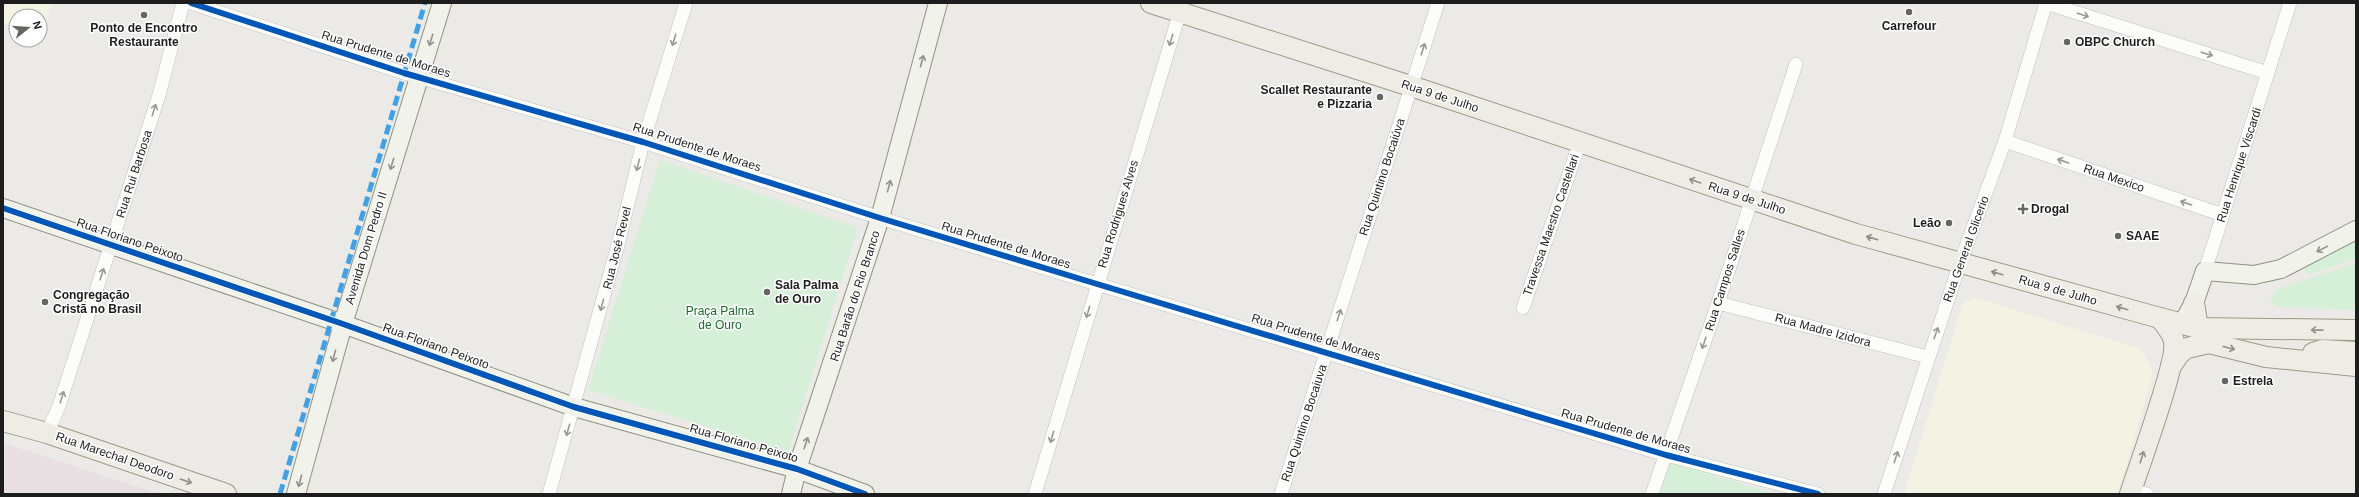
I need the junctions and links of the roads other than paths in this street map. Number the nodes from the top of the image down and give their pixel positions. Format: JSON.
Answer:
{"nodes":[{"id":1,"x":183,"y":3,"type":"edge"},
{"id":2,"x":191,"y":3,"type":"edge"},
{"id":3,"x":442,"y":3,"type":"edge"},
{"id":4,"x":686,"y":3,"type":"edge"},
{"id":5,"x":938,"y":3,"type":"edge"},
{"id":6,"x":1151,"y":3,"type":"edge"},
{"id":7,"x":1438,"y":3,"type":"edge"},
{"id":8,"x":2046,"y":3,"type":"edge"},
{"id":9,"x":2290,"y":3,"type":"edge"},
{"id":10,"x":1181,"y":8,"type":"edge"},
{"id":11,"x":1796,"y":64,"type":"dead end"},
{"id":12,"x":2268,"y":73,"type":"junction"},
{"id":13,"x":420,"y":77,"type":"junction"},
{"id":14,"x":1412,"y":86,"type":"junction"},
{"id":15,"x":2005,"y":141,"type":"junction"},
{"id":16,"x":643,"y":142,"type":"junction"},
{"id":17,"x":1580,"y":142,"type":"junction"},
{"id":18,"x":1751,"y":200,"type":"junction"},
{"id":19,"x":3,"y":208,"type":"edge"},
{"id":20,"x":2223,"y":215,"type":"junction"},
{"id":21,"x":880,"y":218,"type":"junction"},
{"id":22,"x":2356,"y":230,"type":"edge"},
{"id":23,"x":111,"y":246,"type":"junction"},
{"id":24,"x":1960,"y":263,"type":"junction"},
{"id":25,"x":2205,"y":271,"type":"junction"},
{"id":26,"x":1097,"y":284,"type":"junction"},
{"id":27,"x":1718,"y":303,"type":"junction"},
{"id":28,"x":2194,"y":303,"type":"junction"},
{"id":29,"x":1523,"y":308,"type":"dead end"},
{"id":30,"x":2169,"y":320,"type":"junction"},
{"id":31,"x":343,"y":324,"type":"junction"},
{"id":32,"x":2356,"y":330,"type":"edge"},
{"id":33,"x":2204,"y":336,"type":"junction"},
{"id":34,"x":1327,"y":352,"type":"junction"},
{"id":35,"x":2356,"y":352,"type":"edge"},
{"id":36,"x":1928,"y":357,"type":"junction"},
{"id":37,"x":2291,"y":361,"type":"junction"},
{"id":38,"x":2171,"y":366,"type":"junction"},
{"id":39,"x":2356,"y":366,"type":"edge"},
{"id":40,"x":574,"y":408,"type":"junction"},
{"id":41,"x":3,"y":421,"type":"edge"},
{"id":42,"x":47,"y":433,"type":"junction"},
{"id":43,"x":1666,"y":455,"type":"junction"},
{"id":44,"x":797,"y":469,"type":"junction"},
{"id":45,"x":2136,"y":493,"type":"edge"},
{"id":46,"x":226,"y":494,"type":"edge"},
{"id":47,"x":296,"y":494,"type":"edge"},
{"id":48,"x":549,"y":494,"type":"edge"},
{"id":49,"x":791,"y":494,"type":"edge"},
{"id":50,"x":865,"y":494,"type":"edge"},
{"id":51,"x":1035,"y":494,"type":"edge"},
{"id":52,"x":1281,"y":494,"type":"edge"},
{"id":53,"x":1652,"y":494,"type":"edge"},
{"id":54,"x":1818,"y":494,"type":"edge"},
{"id":55,"x":1884,"y":494,"type":"edge"}],
"edges":[{"from":23,"to":1,"type":"street","name":"Rua Rui Barbosa","one_way":true},
{"from":2,"to":13,"type":"street","name":"Rua Prudente de Moraes"},
{"from":3,"to":13,"type":"street","name":"Avenida Dom Pedro II","one_way":true},
{"from":4,"to":16,"type":"street","name":"Rua José Revel","one_way":true},
{"from":21,"to":5,"type":"street","name":"Rua Barão do Rio Branco","one_way":true},
{"from":6,"to":10,"type":"main road","name":"Rua 9 de Julho"},
{"from":14,"to":7,"type":"street","name":"Rua Quintino Bocaiúva","one_way":true},
{"from":8,"to":12,"type":"street","one_way":true},
{"from":8,"to":15,"type":"street","name":"Rua General Glicerio"},
{"from":9,"to":12,"type":"street","name":"Rua Henrique Viscardi"},
{"from":10,"to":14,"type":"main road","name":"Rua 9 de Julho"},
{"from":10,"to":26,"type":"street","name":"Rua Rodrigues Alves","one_way":true},
{"from":11,"to":18,"type":"street","name":"Rua Campos Salles"},
{"from":12,"to":20,"type":"street","name":"Rua Henrique Viscardi"},
{"from":13,"to":16,"type":"street","name":"Rua Prudente de Moraes"},
{"from":13,"to":31,"type":"street","name":"Avenida Dom Pedro II","one_way":true},
{"from":14,"to":17,"type":"main road","name":"Rua 9 de Julho"},
{"from":34,"to":14,"type":"street","name":"Rua Quintino Bocaiúva","one_way":true},
{"from":20,"to":15,"type":"street","name":"Rua Mexico","one_way":true},
{"from":15,"to":24,"type":"street","name":"Rua General Glicerio"},
{"from":16,"to":21,"type":"street","name":"Rua Prudente de Moraes"},
{"from":16,"to":40,"type":"street","name":"Rua José Revel","one_way":true},
{"from":18,"to":17,"type":"main road","name":"Rua 9 de Julho","one_way":true},
{"from":17,"to":29,"type":"street","name":"Travessa Maestro Castellari"},
{"from":24,"to":18,"type":"main road","name":"Rua 9 de Julho","one_way":true},
{"from":18,"to":27,"type":"street","name":"Rua Campos Salles"},
{"from":19,"to":23,"type":"street","name":"Rua Floriano Peixoto"},
{"from":20,"to":25,"type":"street","name":"Rua Henrique Viscardi"},
{"from":21,"to":26,"type":"street","name":"Rua Prudente de Moraes"},
{"from":44,"to":21,"type":"street","name":"Rua Barão do Rio Branco","one_way":true},
{"from":22,"to":25,"type":"street","one_way":true},
{"from":23,"to":31,"type":"street","name":"Rua Floriano Peixoto"},
{"from":42,"to":23,"type":"street","name":"Rua Rui Barbosa","one_way":true},
{"from":30,"to":24,"type":"main road","name":"Rua 9 de Julho","one_way":true},
{"from":36,"to":24,"type":"street","name":"Rua General Glicerio","one_way":true},
{"from":25,"to":28,"type":"street","name":"Rua Henrique Viscardi"},
{"from":26,"to":34,"type":"street","name":"Rua Prudente de Moraes"},
{"from":26,"to":51,"type":"street","name":"Rua Rodrigues Alves","one_way":true},
{"from":27,"to":36,"type":"street","name":"Rua Madre Izidora"},
{"from":27,"to":43,"type":"street","name":"Rua Campos Salles","one_way":true},
{"from":28,"to":30,"type":"street","name":"Rua Henrique Viscardi"},
{"from":28,"to":33,"type":"main road"},
{"from":30,"to":33,"type":"main road","name":"Rua 9 de Julho"},
{"from":30,"to":38,"type":"main road"},
{"from":31,"to":40,"type":"street","name":"Rua Floriano Peixoto"},
{"from":31,"to":47,"type":"street","name":"Avenida Dom Pedro II","one_way":true},
{"from":32,"to":33,"type":"main road","name":"Rua 9 de Julho","one_way":true},
{"from":33,"to":37,"type":"main road","name":"Rua 9 de Julho","one_way":true},
{"from":33,"to":38,"type":"main road","name":"Rua 9 de Julho"},
{"from":34,"to":43,"type":"street","name":"Rua Prudente de Moraes"},
{"from":34,"to":52,"type":"street","name":"Rua Quintino Bocaiuva"},
{"from":35,"to":37,"type":"main road"},
{"from":55,"to":36,"type":"street","name":"Rua General Glicerio","one_way":true},
{"from":37,"to":39,"type":"main road","name":"Rua 9 de Julho"},
{"from":45,"to":38,"type":"main road","one_way":true},
{"from":40,"to":44,"type":"street","name":"Rua Floriano Peixoto"},
{"from":40,"to":48,"type":"street","name":"Rua José Revel","one_way":true},
{"from":41,"to":42,"type":"main road","name":"Rua Marechal Deodoro"},
{"from":42,"to":46,"type":"main road","name":"Rua Marechal Deodoro","one_way":true},
{"from":43,"to":53,"type":"street","name":"Rua Campos Salles"},
{"from":43,"to":54,"type":"street","name":"Rua Prudente de Moraes"},
{"from":44,"to":49,"type":"street","name":"Rua Barão do Rio Branco"},
{"from":44,"to":50,"type":"street","name":"Rua Floriano Peixoto"}]}
